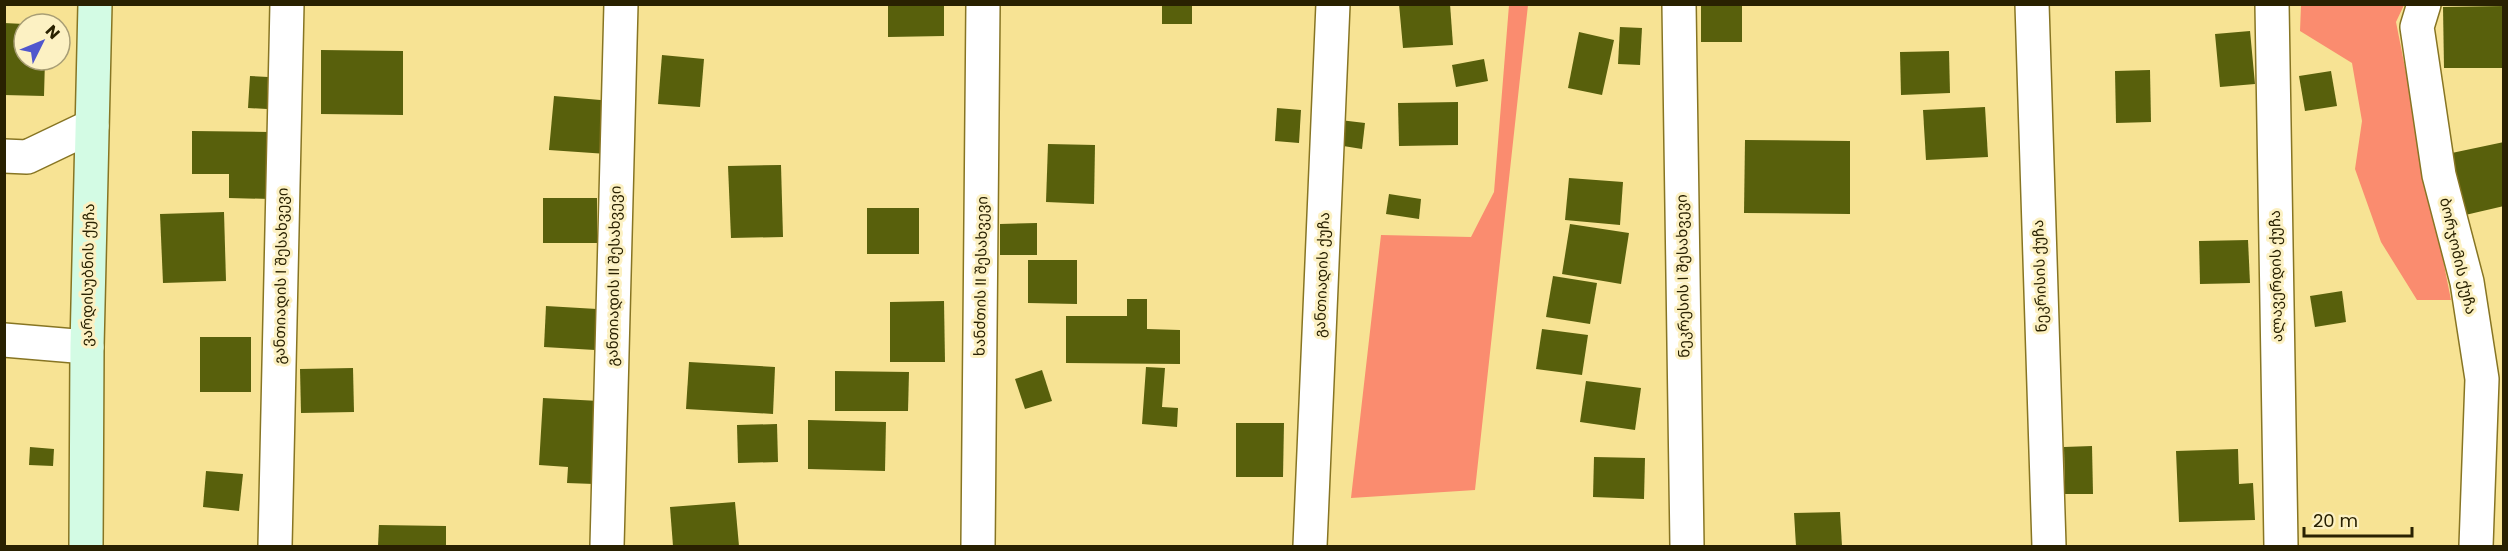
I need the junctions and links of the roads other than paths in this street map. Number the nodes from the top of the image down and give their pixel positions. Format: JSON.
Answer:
{"nodes":[{"id":1,"x":95,"y":4,"type":"edge"},
{"id":2,"x":287,"y":4,"type":"edge"},
{"id":3,"x":621,"y":4,"type":"edge"},
{"id":4,"x":983,"y":4,"type":"edge"},
{"id":5,"x":1333,"y":4,"type":"edge"},
{"id":6,"x":1679,"y":4,"type":"edge"},
{"id":7,"x":2032,"y":4,"type":"edge"},
{"id":8,"x":2272,"y":4,"type":"edge"},
{"id":9,"x":2424,"y":4,"type":"edge"},
{"id":10,"x":92,"y":126,"type":"junction"},
{"id":11,"x":4,"y":156,"type":"edge"},
{"id":12,"x":4,"y":340,"type":"edge"},
{"id":13,"x":87,"y":347,"type":"junction"},
{"id":14,"x":86,"y":546,"type":"edge"},
{"id":15,"x":275,"y":546,"type":"edge"},
{"id":16,"x":608,"y":546,"type":"edge"},
{"id":17,"x":978,"y":546,"type":"edge"},
{"id":18,"x":1310,"y":546,"type":"edge"},
{"id":19,"x":1687,"y":546,"type":"edge"},
{"id":20,"x":2049,"y":546,"type":"edge"},
{"id":21,"x":2281,"y":546,"type":"edge"},
{"id":22,"x":2476,"y":546,"type":"edge"}],
"edges":[{"from":1,"to":10,"type":"street","name":"ვარდისუბნის ქუჩა"},
{"from":2,"to":15,"type":"street","name":"განთიადის I შესახვევი"},
{"from":3,"to":16,"type":"street","name":"განთიადის II შესახვევი"},
{"from":4,"to":17,"type":"street","name":"ხანძთის II შესახვევი"},
{"from":5,"to":18,"type":"street","name":"განთიადის ქუჩა"},
{"from":6,"to":19,"type":"street","name":"ნეკრესის I შესახვევი"},
{"from":7,"to":20,"type":"street","name":"ნეკრისის ქუჩა"},
{"from":8,"to":21,"type":"street","name":"ალავერდის ქუჩა"},
{"from":9,"to":22,"type":"street","name":"ბორჯომის ქუჩა"},
{"from":10,"to":11,"type":"street"},
{"from":10,"to":13,"type":"street","name":"ვარდისუბნის ქუჩა"},
{"from":12,"to":13,"type":"street"},
{"from":13,"to":14,"type":"street","name":"ვარდისუბნის ქუჩა"}]}
